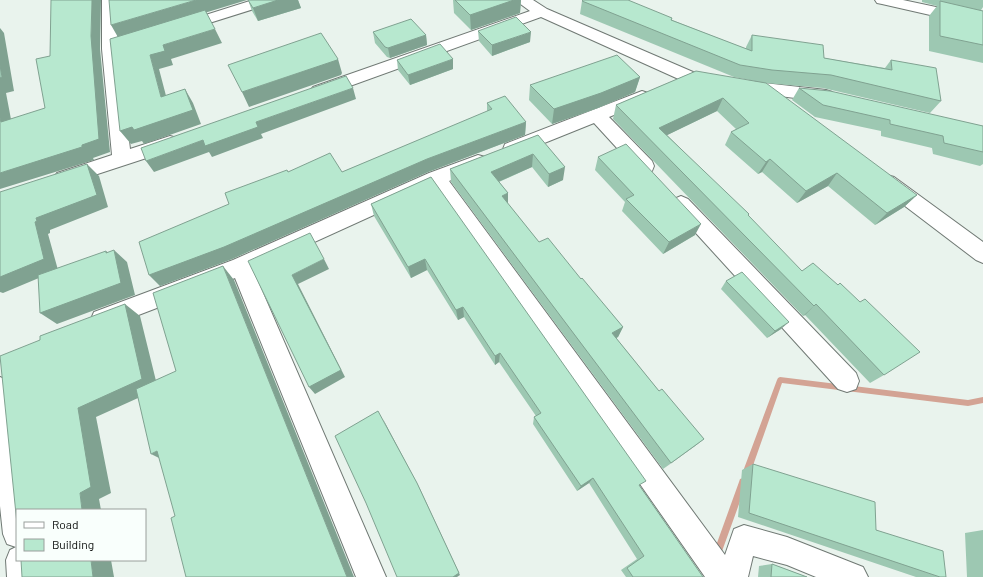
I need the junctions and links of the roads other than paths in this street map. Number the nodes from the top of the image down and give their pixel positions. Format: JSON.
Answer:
{"nodes":[{"id":1,"x":109,"y":0,"type":"edge"},
{"id":2,"x":268,"y":0,"type":"edge"},
{"id":3,"x":522,"y":0,"type":"edge"},
{"id":4,"x":882,"y":0,"type":"edge"},
{"id":5,"x":542,"y":12,"type":"junction"},
{"id":6,"x":983,"y":22,"type":"edge"},
{"id":7,"x":170,"y":30,"type":"edge"},
{"id":8,"x":689,"y":77,"type":"junction"},
{"id":9,"x":764,"y":90,"type":"junction"},
{"id":10,"x":302,"y":96,"type":"edge"},
{"id":11,"x":846,"y":100,"type":"edge"},
{"id":12,"x":790,"y":109,"type":"edge"},
{"id":13,"x":598,"y":116,"type":"junction"},
{"id":14,"x":182,"y":139,"type":"edge"},
{"id":15,"x":122,"y":160,"type":"junction"},
{"id":16,"x":871,"y":170,"type":"edge"},
{"id":17,"x":436,"y":178,"type":"junction"},
{"id":18,"x":50,"y":183,"type":"edge"},
{"id":19,"x":983,"y":254,"type":"edge"},
{"id":20,"x":241,"y":266,"type":"junction"},
{"id":21,"x":88,"y":325,"type":"edge"},
{"id":22,"x":847,"y":381,"type":"dead end"},
{"id":23,"x":0,"y":389,"type":"edge"},
{"id":24,"x":16,"y":525,"type":"edge"},
{"id":25,"x":20,"y":561,"type":"edge"},
{"id":26,"x":22,"y":577,"type":"edge"},
{"id":27,"x":371,"y":577,"type":"edge"},
{"id":28,"x":723,"y":577,"type":"edge"},
{"id":29,"x":733,"y":577,"type":"edge"},
{"id":30,"x":853,"y":577,"type":"edge"}],
"edges":[{"from":1,"to":15,"type":"street"},
{"from":2,"to":7,"type":"street"},
{"from":3,"to":5,"type":"street"},
{"from":4,"to":6,"type":"street"},
{"from":5,"to":8,"type":"street"},
{"from":5,"to":10,"type":"street"},
{"from":8,"to":9,"type":"street"},
{"from":8,"to":13,"type":"street"},
{"from":9,"to":11,"type":"street"},
{"from":9,"to":12,"type":"street"},
{"from":13,"to":17,"type":"street"},
{"from":13,"to":22,"type":"street"},
{"from":14,"to":15,"type":"street"},
{"from":15,"to":18,"type":"street"},
{"from":16,"to":19,"type":"street"},
{"from":17,"to":20,"type":"street"},
{"from":17,"to":28,"type":"street"},
{"from":20,"to":21,"type":"street"},
{"from":20,"to":27,"type":"street"},
{"from":23,"to":24,"type":"street"},
{"from":25,"to":26,"type":"street"},
{"from":29,"to":30,"type":"street"}]}
